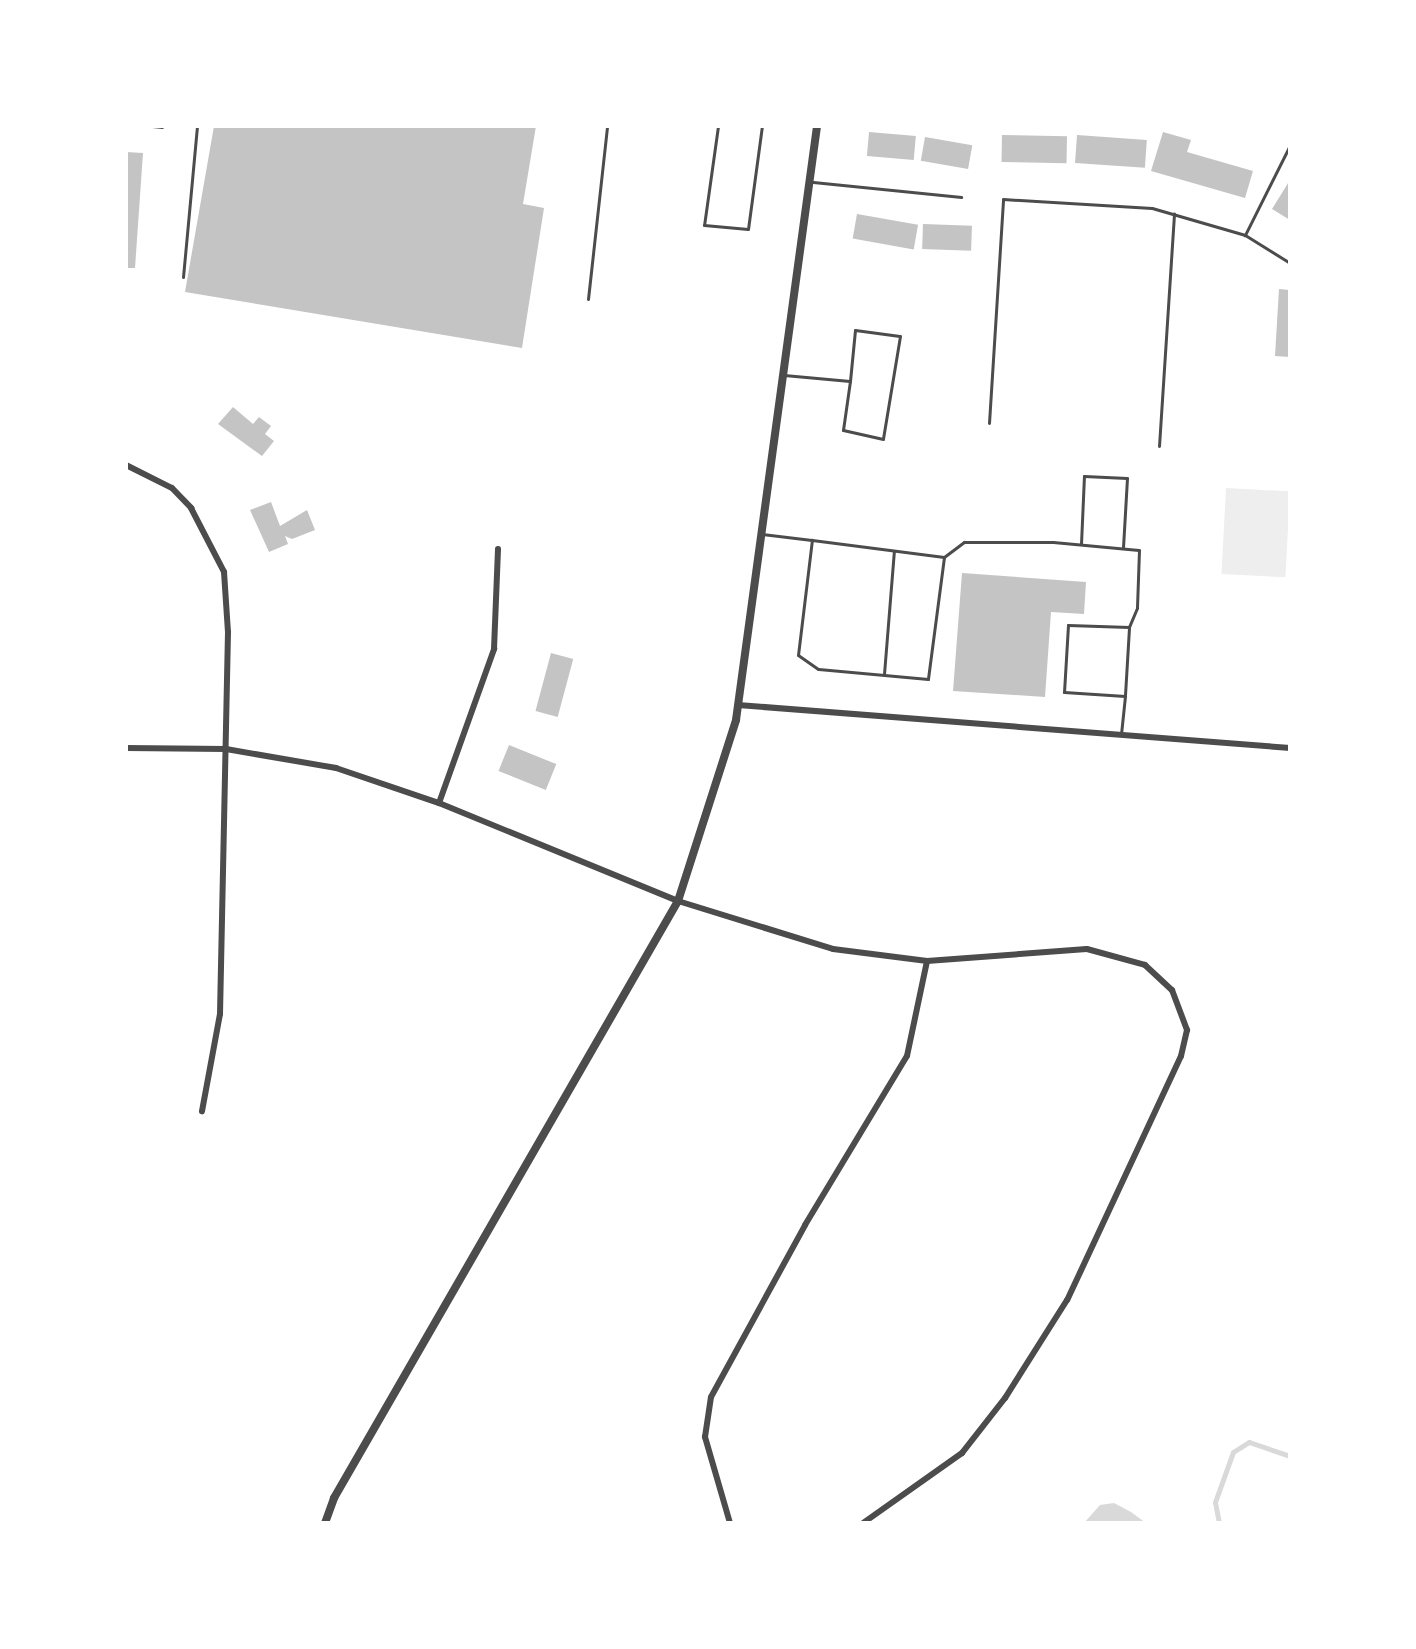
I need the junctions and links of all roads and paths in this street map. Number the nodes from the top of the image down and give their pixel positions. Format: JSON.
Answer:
{"nodes":[{"id":1,"x":152,"y":126,"type":"edge"},
{"id":2,"x":197,"y":126,"type":"edge"},
{"id":3,"x":607,"y":126,"type":"edge"},
{"id":4,"x":718,"y":126,"type":"edge"},
{"id":5,"x":762,"y":126,"type":"edge"},
{"id":6,"x":817,"y":126,"type":"edge"},
{"id":7,"x":162,"y":127,"type":"edge"},
{"id":8,"x":1290,"y":145,"type":"edge"},
{"id":9,"x":809,"y":181,"type":"junction"},
{"id":10,"x":961,"y":197,"type":"dead end"},
{"id":11,"x":1174,"y":213,"type":"junction"},
{"id":12,"x":1245,"y":235,"type":"junction"},
{"id":13,"x":1290,"y":263,"type":"edge"},
{"id":14,"x":183,"y":277,"type":"dead end"},
{"id":15,"x":588,"y":299,"type":"dead end"},
{"id":16,"x":780,"y":374,"type":"junction"},
{"id":17,"x":850,"y":381,"type":"junction"},
{"id":18,"x":989,"y":423,"type":"dead end"},
{"id":19,"x":1159,"y":446,"type":"dead end"},
{"id":20,"x":126,"y":465,"type":"edge"},
{"id":21,"x":762,"y":534,"type":"junction"},
{"id":22,"x":812,"y":540,"type":"junction"},
{"id":23,"x":1081,"y":544,"type":"junction"},
{"id":24,"x":1123,"y":548,"type":"junction"},
{"id":25,"x":498,"y":549,"type":"dead end"},
{"id":26,"x":894,"y":551,"type":"junction"},
{"id":27,"x":944,"y":557,"type":"junction"},
{"id":28,"x":1129,"y":627,"type":"junction"},
{"id":29,"x":884,"y":675,"type":"junction"},
{"id":30,"x":1125,"y":696,"type":"junction"},
{"id":31,"x":738,"y":705,"type":"junction"},
{"id":32,"x":1121,"y":734,"type":"junction"},
{"id":33,"x":126,"y":748,"type":"edge"},
{"id":34,"x":1290,"y":748,"type":"edge"},
{"id":35,"x":226,"y":749,"type":"junction"},
{"id":36,"x":439,"y":803,"type":"junction"},
{"id":37,"x":678,"y":901,"type":"junction"},
{"id":38,"x":927,"y":961,"type":"junction"},
{"id":39,"x":202,"y":1111,"type":"dead end"},
{"id":40,"x":325,"y":1523,"type":"edge"},
{"id":41,"x":730,"y":1523,"type":"edge"},
{"id":42,"x":863,"y":1523,"type":"edge"}],
"edges":[{"from":1,"to":7,"type":"lane"},
{"from":2,"to":14,"type":"lane"},
{"from":3,"to":15,"type":"lane"},
{"from":4,"to":5,"type":"lane"},
{"from":6,"to":9,"type":"street"},
{"from":8,"to":12,"type":"lane"},
{"from":9,"to":10,"type":"lane"},
{"from":9,"to":16,"type":"street"},
{"from":11,"to":12,"type":"lane"},
{"from":11,"to":18,"type":"lane"},
{"from":11,"to":19,"type":"lane"},
{"from":12,"to":13,"type":"lane"},
{"from":16,"to":17,"type":"lane"},
{"from":16,"to":21,"type":"street"},
{"from":17,"to":17,"type":"lane"},
{"from":20,"to":35,"type":"street"},
{"from":21,"to":22,"type":"lane"},
{"from":21,"to":31,"type":"street"},
{"from":22,"to":26,"type":"lane"},
{"from":22,"to":29,"type":"lane"},
{"from":23,"to":24,"type":"lane"},
{"from":23,"to":24,"type":"lane"},
{"from":23,"to":27,"type":"lane"},
{"from":24,"to":28,"type":"lane"},
{"from":25,"to":36,"type":"street"},
{"from":26,"to":27,"type":"lane"},
{"from":26,"to":29,"type":"lane"},
{"from":27,"to":29,"type":"lane"},
{"from":28,"to":30,"type":"lane"},
{"from":28,"to":30,"type":"lane"},
{"from":30,"to":32,"type":"lane"},
{"from":31,"to":32,"type":"street"},
{"from":31,"to":37,"type":"street"},
{"from":32,"to":34,"type":"street"},
{"from":33,"to":35,"type":"street"},
{"from":35,"to":36,"type":"street"},
{"from":35,"to":39,"type":"street"},
{"from":36,"to":37,"type":"street"},
{"from":37,"to":38,"type":"street"},
{"from":37,"to":40,"type":"street"},
{"from":38,"to":41,"type":"street"},
{"from":38,"to":42,"type":"street"}]}
